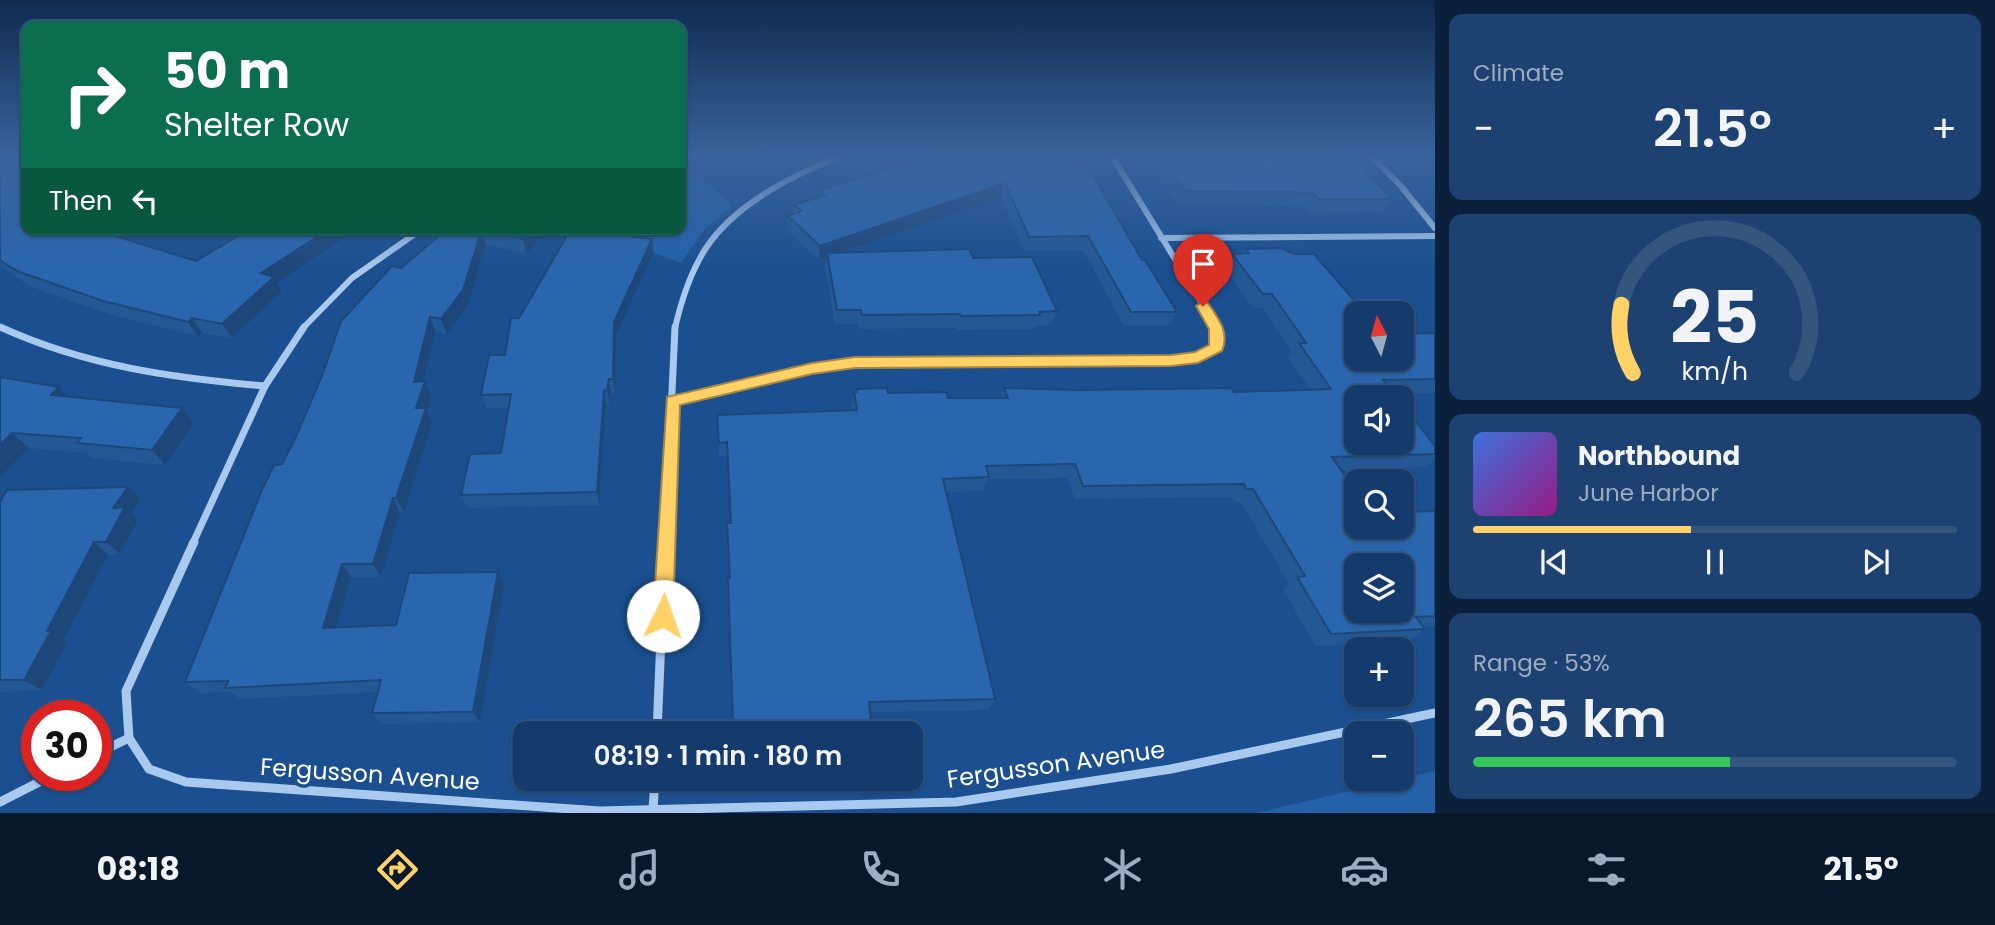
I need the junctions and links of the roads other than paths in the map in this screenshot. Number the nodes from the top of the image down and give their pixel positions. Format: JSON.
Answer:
{"nodes":[{"id":1,"x":762,"y":194,"type":"edge"},
{"id":2,"x":1135,"y":194,"type":"edge"},
{"id":3,"x":1407,"y":194,"type":"edge"},
{"id":4,"x":1435,"y":228,"type":"edge"},
{"id":5,"x":413,"y":235,"type":"edge"},
{"id":6,"x":1435,"y":236,"type":"edge"},
{"id":7,"x":1161,"y":238,"type":"junction"},
{"id":8,"x":0,"y":327,"type":"edge"},
{"id":9,"x":265,"y":386,"type":"junction"},
{"id":10,"x":673,"y":401,"type":"junction"},
{"id":11,"x":1435,"y":713,"type":"edge"},
{"id":12,"x":658,"y":721,"type":"edge"},
{"id":13,"x":129,"y":738,"type":"junction"},
{"id":14,"x":112,"y":746,"type":"edge"},
{"id":15,"x":22,"y":791,"type":"edge"},
{"id":16,"x":654,"y":791,"type":"edge"},
{"id":17,"x":0,"y":802,"type":"edge"},
{"id":18,"x":653,"y":810,"type":"junction"}],
"edges":[{"from":1,"to":10,"type":"street"},
{"from":2,"to":7,"type":"street"},
{"from":3,"to":4,"type":"street"},
{"from":5,"to":9,"type":"street","name":"Fergusson Avenue"},
{"from":6,"to":7,"type":"street"},
{"from":7,"to":10,"type":"street"},
{"from":8,"to":9,"type":"street"},
{"from":9,"to":13,"type":"street","name":"Fergusson Avenue"},
{"from":10,"to":12,"type":"street"},
{"from":11,"to":18,"type":"street","name":"Fergusson Avenue"},
{"from":13,"to":14,"type":"street"},
{"from":13,"to":18,"type":"street","name":"Fergusson Avenue"},
{"from":15,"to":17,"type":"street"},
{"from":16,"to":18,"type":"street"}]}
